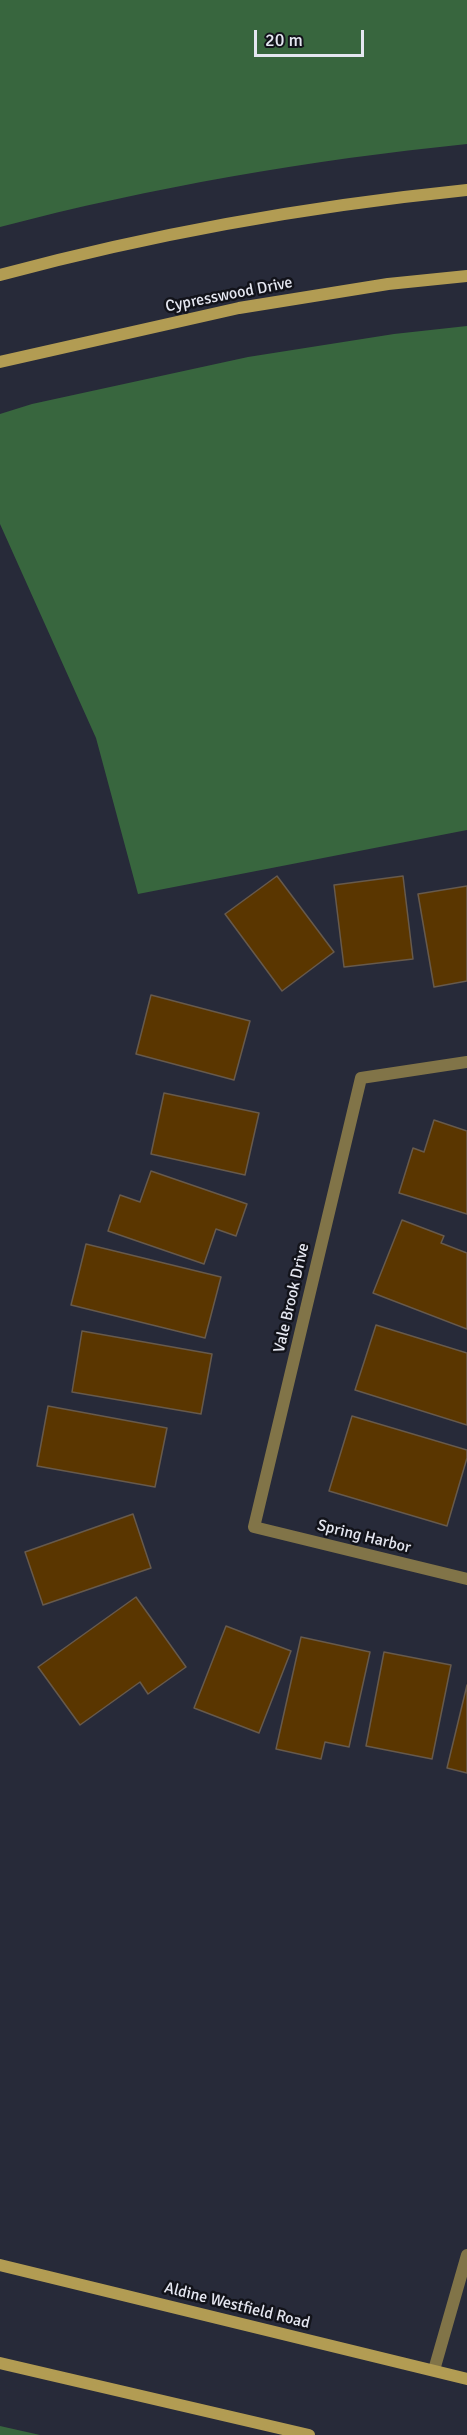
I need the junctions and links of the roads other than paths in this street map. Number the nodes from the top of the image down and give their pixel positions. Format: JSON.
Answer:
{"nodes":[{"id":1,"x":467,"y":190,"type":"edge"},
{"id":2,"x":0,"y":275,"type":"edge"},
{"id":3,"x":467,"y":276,"type":"edge"},
{"id":4,"x":0,"y":362,"type":"edge"},
{"id":5,"x":467,"y":1062,"type":"edge"},
{"id":6,"x":254,"y":1527,"type":"joint"},
{"id":7,"x":467,"y":1580,"type":"edge"},
{"id":8,"x":467,"y":2255,"type":"edge"},
{"id":9,"x":0,"y":2265,"type":"edge"},
{"id":10,"x":0,"y":2363,"type":"edge"},
{"id":11,"x":434,"y":2370,"type":"junction"},
{"id":12,"x":467,"y":2379,"type":"edge"},
{"id":13,"x":309,"y":2435,"type":"edge"}],
"edges":[{"from":1,"to":2,"type":"main road"},
{"from":3,"to":4,"type":"main road","name":"Cypresswood Drive"},
{"from":5,"to":6,"type":"street","name":"Vale Brook Drive"},
{"from":6,"to":7,"type":"street","name":"Spring Harbor"},
{"from":8,"to":11,"type":"street"},
{"from":9,"to":11,"type":"main road","name":"Aldine Westfield Road"},
{"from":10,"to":13,"type":"main road"},
{"from":11,"to":12,"type":"main road","name":"Aldine Westfield Road"}]}
